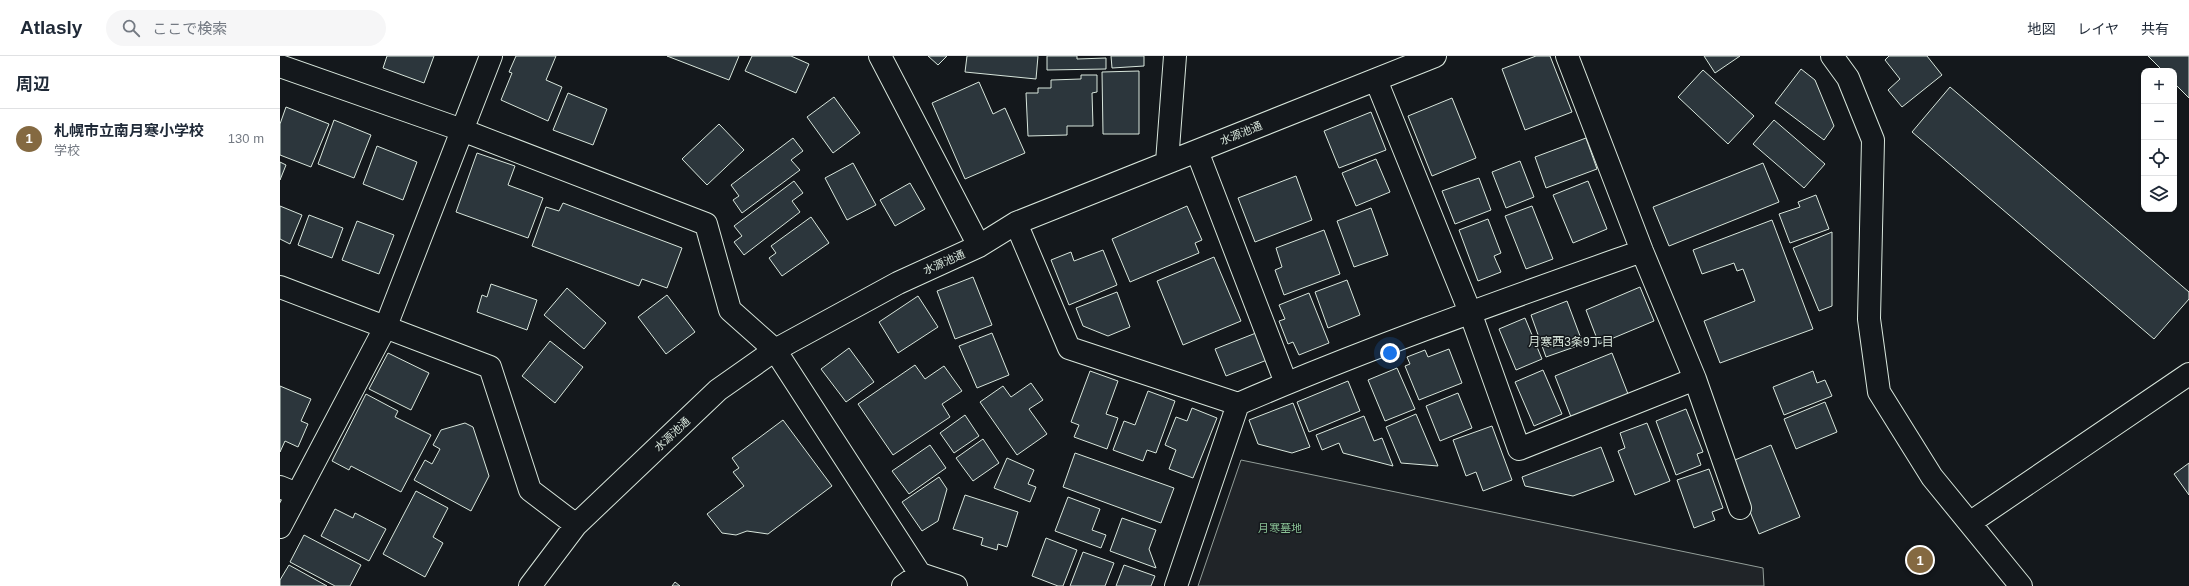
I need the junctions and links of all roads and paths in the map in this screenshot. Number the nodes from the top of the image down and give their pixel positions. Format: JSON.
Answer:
{"nodes":[{"id":1,"x":491,"y":56,"type":"edge"},
{"id":2,"x":880,"y":56,"type":"edge"},
{"id":3,"x":1175,"y":56,"type":"edge"},
{"id":4,"x":1435,"y":56,"type":"edge"},
{"id":5,"x":1567,"y":56,"type":"edge"},
{"id":6,"x":1832,"y":56,"type":"edge"},
{"id":7,"x":280,"y":66,"type":"edge"},
{"id":8,"x":1376,"y":80,"type":"junction"},
{"id":9,"x":462,"y":130,"type":"junction"},
{"id":10,"x":1197,"y":151,"type":"junction"},
{"id":11,"x":1167,"y":162,"type":"junction"},
{"id":12,"x":1016,"y":223,"type":"junction"},
{"id":13,"x":979,"y":246,"type":"junction"},
{"id":14,"x":1642,"y":251,"type":"junction"},
{"id":15,"x":280,"y":287,"type":"edge"},
{"id":16,"x":1470,"y":312,"type":"junction"},
{"id":17,"x":386,"y":326,"type":"junction"},
{"id":18,"x":775,"y":350,"type":"junction"},
{"id":19,"x":2189,"y":374,"type":"edge"},
{"id":20,"x":1695,"y":379,"type":"junction"},
{"id":21,"x":1286,"y":383,"type":"junction"},
{"id":22,"x":1238,"y":404,"type":"junction"},
{"id":23,"x":289,"y":491,"type":"edge"},
{"id":24,"x":1740,"y":508,"type":"dead end"},
{"id":25,"x":1970,"y":522,"type":"junction"},
{"id":26,"x":576,"y":524,"type":"junction"},
{"id":27,"x":280,"y":527,"type":"edge"},
{"id":28,"x":911,"y":580,"type":"edge"},
{"id":29,"x":530,"y":586,"type":"edge"},
{"id":30,"x":956,"y":586,"type":"edge"},
{"id":31,"x":1176,"y":586,"type":"edge"},
{"id":32,"x":2021,"y":586,"type":"edge"}],
"edges":[{"from":1,"to":9,"type":"street"},
{"from":2,"to":13,"type":"street"},
{"from":3,"to":11,"type":"street"},
{"from":4,"to":8,"type":"street","name":"水源池通"},
{"from":5,"to":14,"type":"street"},
{"from":6,"to":25,"type":"street"},
{"from":7,"to":9,"type":"street"},
{"from":8,"to":10,"type":"street","name":"水源池通"},
{"from":8,"to":16,"type":"street"},
{"from":9,"to":17,"type":"street"},
{"from":9,"to":18,"type":"street"},
{"from":10,"to":11,"type":"street","name":"水源池通"},
{"from":10,"to":21,"type":"street"},
{"from":11,"to":12,"type":"street","name":"水源池通"},
{"from":12,"to":13,"type":"street","name":"水源池通"},
{"from":12,"to":22,"type":"street"},
{"from":13,"to":18,"type":"street","name":"水源池通"},
{"from":14,"to":16,"type":"street"},
{"from":14,"to":20,"type":"street"},
{"from":15,"to":17,"type":"street"},
{"from":16,"to":20,"type":"street"},
{"from":16,"to":21,"type":"street"},
{"from":17,"to":23,"type":"street"},
{"from":17,"to":26,"type":"street"},
{"from":18,"to":26,"type":"street","name":"水源池通"},
{"from":18,"to":28,"type":"street"},
{"from":19,"to":25,"type":"street"},
{"from":20,"to":24,"type":"street"},
{"from":21,"to":22,"type":"street"},
{"from":22,"to":31,"type":"street"},
{"from":23,"to":27,"type":"street"},
{"from":25,"to":32,"type":"street"},
{"from":26,"to":29,"type":"street","name":"水源池通"},
{"from":28,"to":30,"type":"street"}]}
